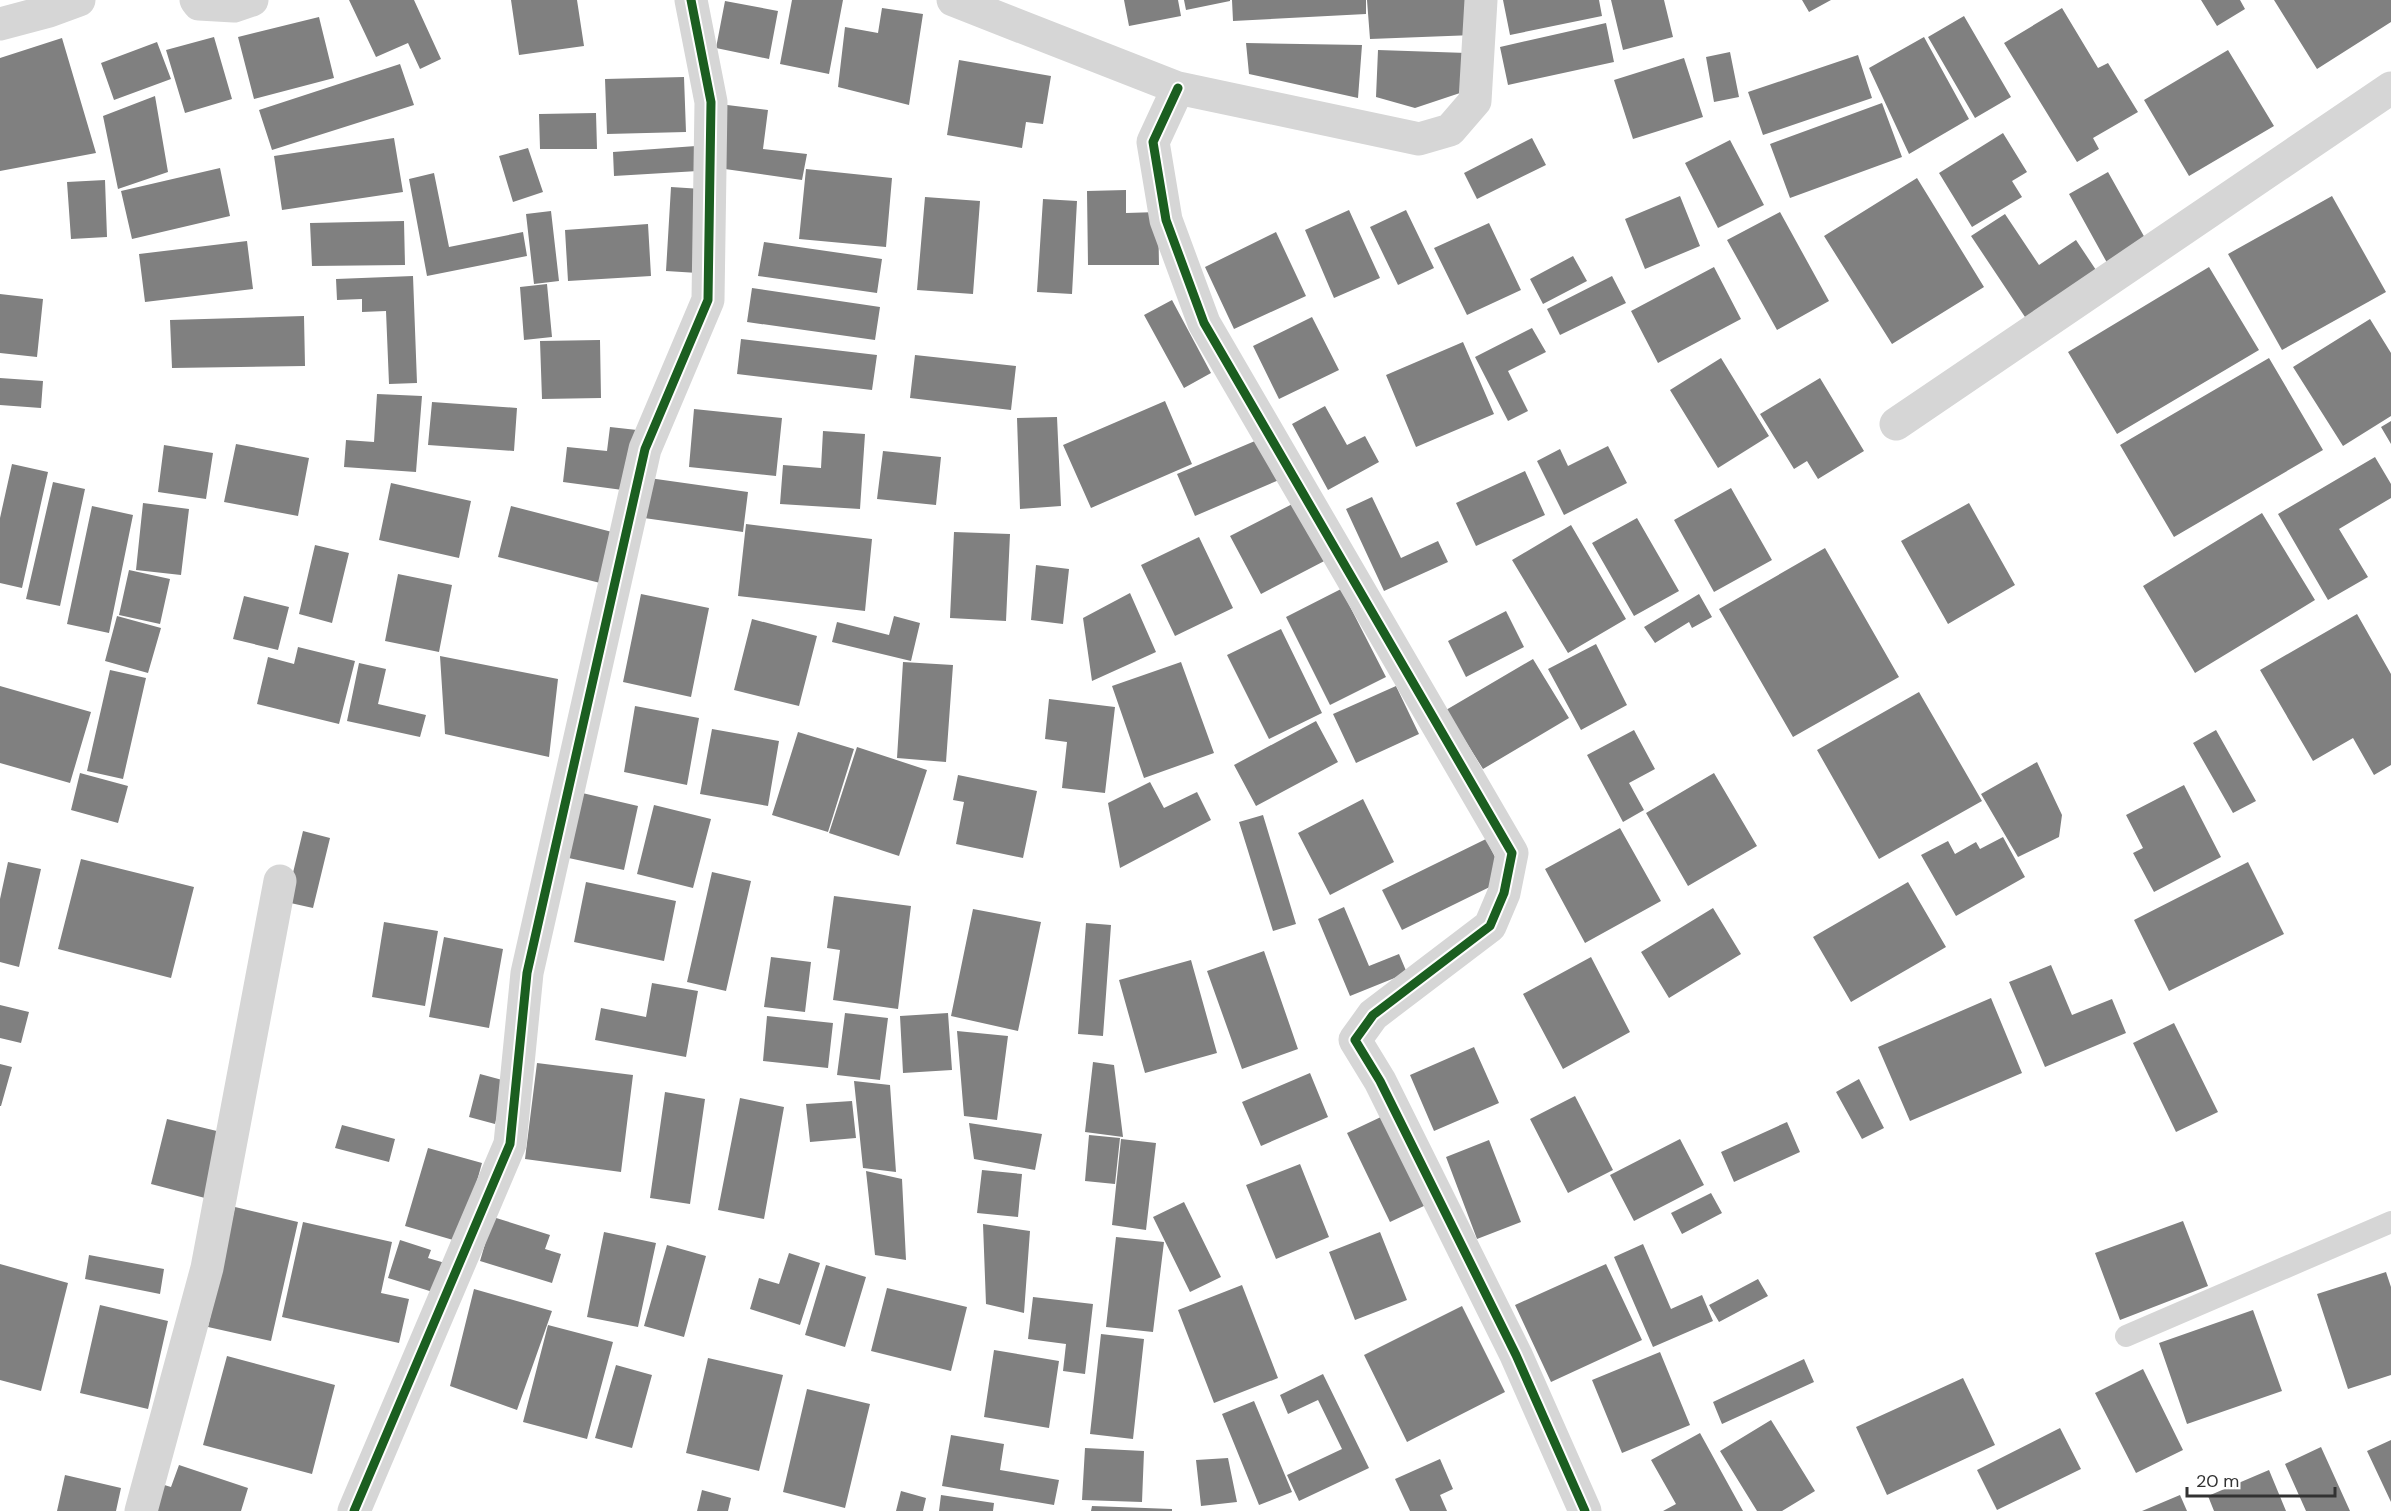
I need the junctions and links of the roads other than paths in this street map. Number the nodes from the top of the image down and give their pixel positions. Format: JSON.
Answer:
{"nodes":[{"id":1,"x":79,"y":0,"type":"edge"},
{"id":2,"x":196,"y":0,"type":"edge"},
{"id":3,"x":252,"y":0,"type":"edge"},
{"id":4,"x":691,"y":0,"type":"edge"},
{"id":5,"x":953,"y":0,"type":"edge"},
{"id":6,"x":1481,"y":0,"type":"edge"},
{"id":7,"x":1012,"y":12,"type":"edge"},
{"id":8,"x":0,"y":24,"type":"edge"},
{"id":9,"x":1178,"y":88,"type":"junction"},
{"id":10,"x":2391,"y":88,"type":"edge"},
{"id":11,"x":1896,"y":424,"type":"dead end"},
{"id":12,"x":280,"y":881,"type":"dead end"},
{"id":13,"x":2391,"y":1222,"type":"edge"},
{"id":14,"x":2126,"y":1336,"type":"dead end"},
{"id":15,"x":141,"y":1511,"type":"edge"},
{"id":16,"x":354,"y":1511,"type":"edge"},
{"id":17,"x":1585,"y":1511,"type":"edge"}],
"edges":[{"from":1,"to":8,"type":"street"},
{"from":2,"to":3,"type":"street"},
{"from":4,"to":16,"type":"street"},
{"from":5,"to":7,"type":"street"},
{"from":6,"to":9,"type":"street"},
{"from":7,"to":9,"type":"street"},
{"from":9,"to":17,"type":"street"},
{"from":10,"to":11,"type":"street"},
{"from":12,"to":15,"type":"street"},
{"from":13,"to":14,"type":"lane"}]}
